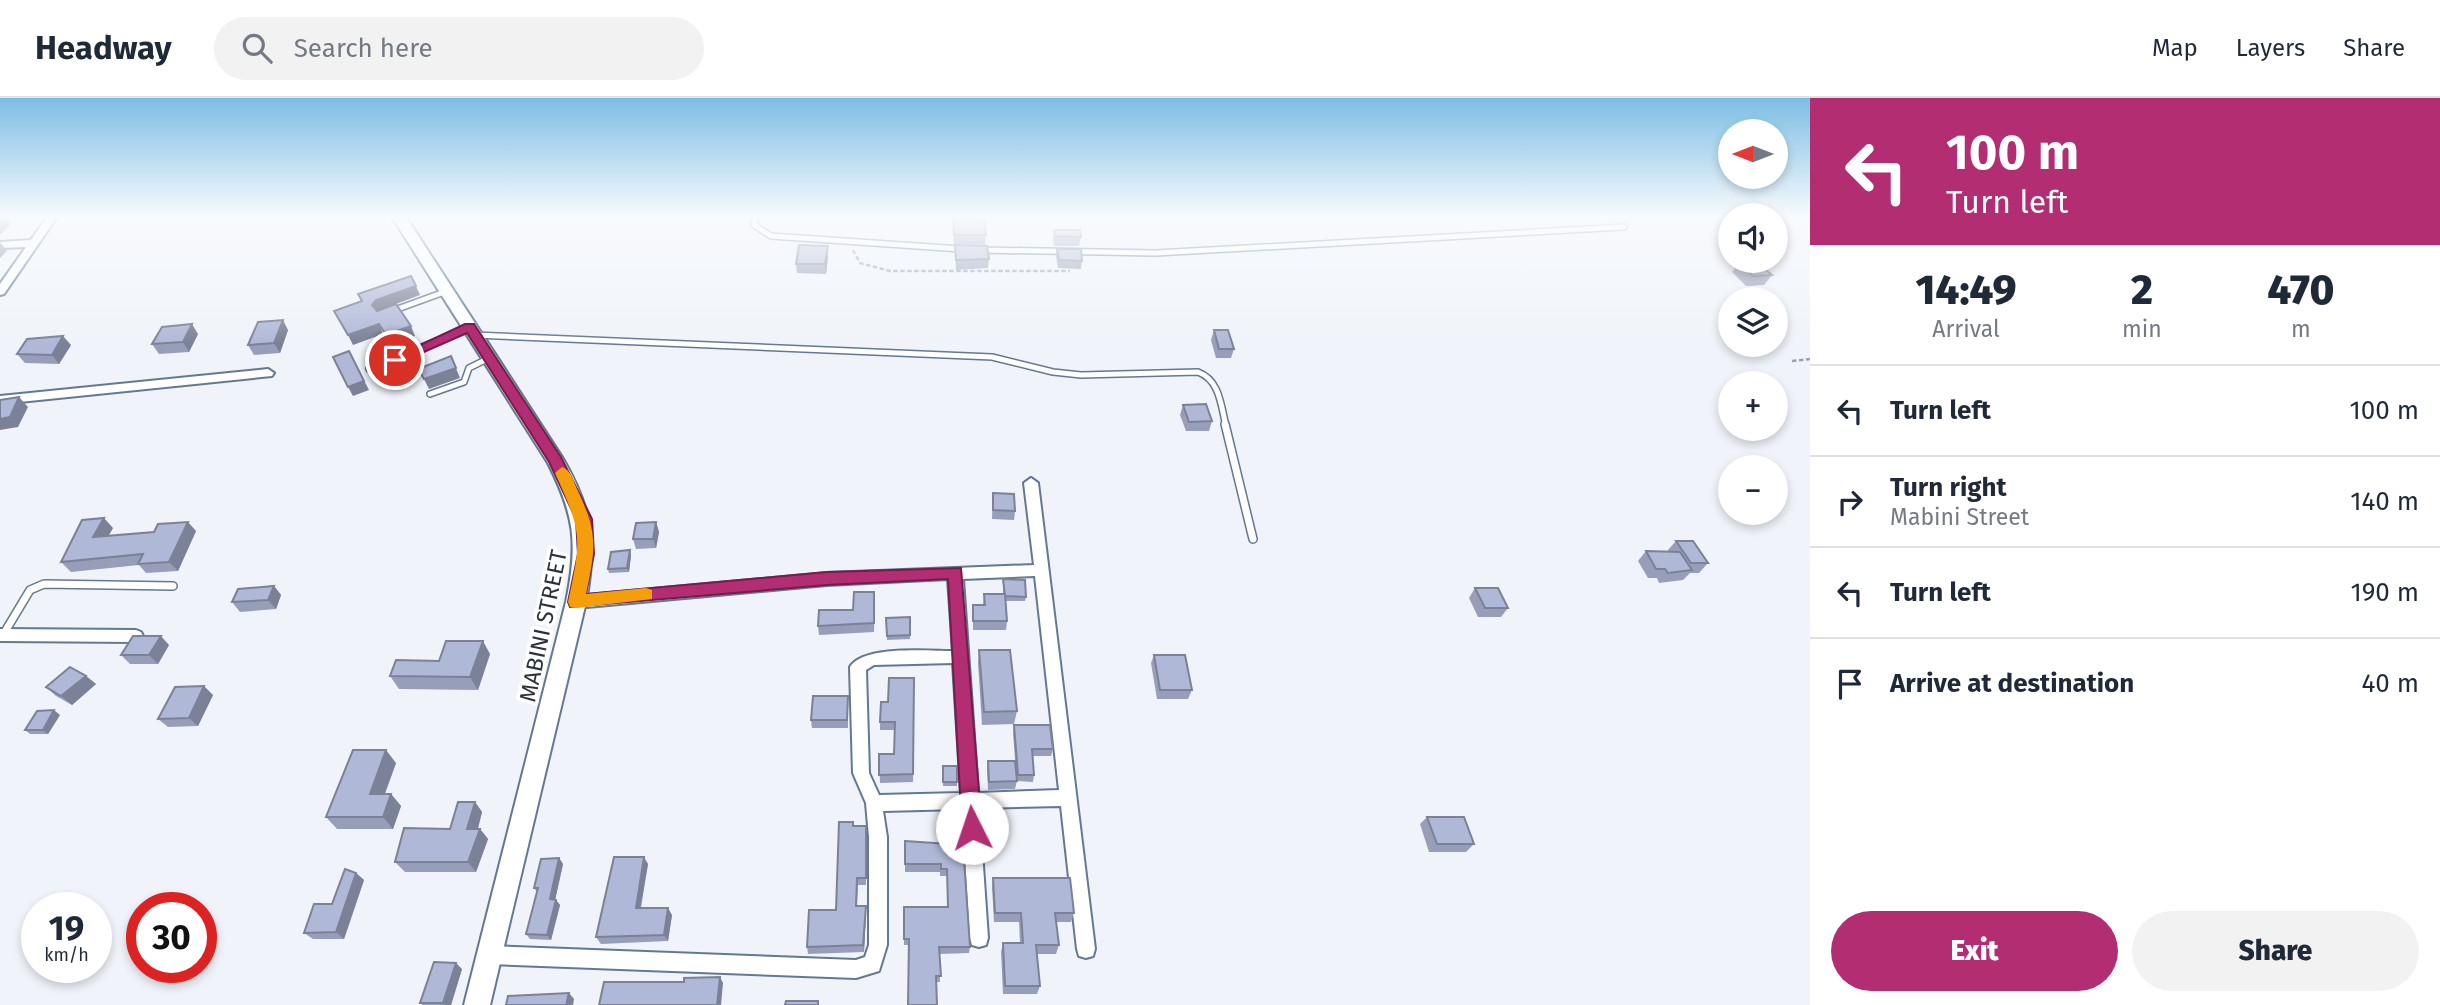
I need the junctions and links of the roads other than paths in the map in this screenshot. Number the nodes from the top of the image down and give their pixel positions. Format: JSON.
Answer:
{"nodes":[{"id":1,"x":22,"y":259,"type":"edge"},
{"id":2,"x":426,"y":259,"type":"edge"},
{"id":3,"x":447,"y":291,"type":"junction"},
{"id":4,"x":0,"y":292,"type":"edge"},
{"id":5,"x":382,"y":315,"type":"edge"},
{"id":6,"x":472,"y":331,"type":"junction"},
{"id":7,"x":489,"y":358,"type":"junction"},
{"id":8,"x":369,"y":369,"type":"dead end"},
{"id":9,"x":268,"y":373,"type":"dead end"},
{"id":10,"x":430,"y":394,"type":"dead end"},
{"id":11,"x":0,"y":400,"type":"edge"},
{"id":12,"x":1031,"y":484,"type":"dead end"},
{"id":13,"x":1253,"y":539,"type":"dead end"},
{"id":14,"x":1042,"y":570,"type":"junction"},
{"id":15,"x":956,"y":572,"type":"junction"},
{"id":16,"x":173,"y":586,"type":"dead end"},
{"id":17,"x":576,"y":602,"type":"junction"},
{"id":18,"x":2,"y":635,"type":"edge"},
{"id":19,"x":136,"y":636,"type":"edge"},
{"id":20,"x":960,"y":657,"type":"junction"},
{"id":21,"x":1068,"y":798,"type":"junction"},
{"id":22,"x":970,"y":800,"type":"junction"},
{"id":23,"x":874,"y":803,"type":"junction"},
{"id":24,"x":979,"y":938,"type":"dead end"},
{"id":25,"x":1086,"y":949,"type":"dead end"},
{"id":26,"x":490,"y":955,"type":"junction"},
{"id":27,"x":477,"y":1005,"type":"edge"}],
"edges":[{"from":1,"to":4,"type":"street"},
{"from":2,"to":3,"type":"main road","name":"MABINI STREET"},
{"from":3,"to":5,"type":"lane"},
{"from":3,"to":6,"type":"main road","name":"MABINI STREET"},
{"from":6,"to":7,"type":"main road","name":"MABINI STREET"},
{"from":6,"to":8,"type":"lane"},
{"from":6,"to":13,"type":"lane"},
{"from":7,"to":10,"type":"lane"},
{"from":7,"to":17,"type":"main road","name":"MABINI STREET"},
{"from":9,"to":11,"type":"street"},
{"from":12,"to":14,"type":"street"},
{"from":14,"to":15,"type":"street"},
{"from":14,"to":21,"type":"street"},
{"from":15,"to":17,"type":"street"},
{"from":15,"to":20,"type":"street"},
{"from":16,"to":18,"type":"lane"},
{"from":17,"to":26,"type":"main road","name":"MABINI STREET"},
{"from":18,"to":19,"type":"street"},
{"from":20,"to":22,"type":"street"},
{"from":20,"to":23,"type":"street"},
{"from":21,"to":22,"type":"street"},
{"from":21,"to":25,"type":"street"},
{"from":22,"to":23,"type":"street"},
{"from":22,"to":24,"type":"street"},
{"from":23,"to":26,"type":"street"},
{"from":26,"to":27,"type":"main road","name":"MABINI STREET"}]}
